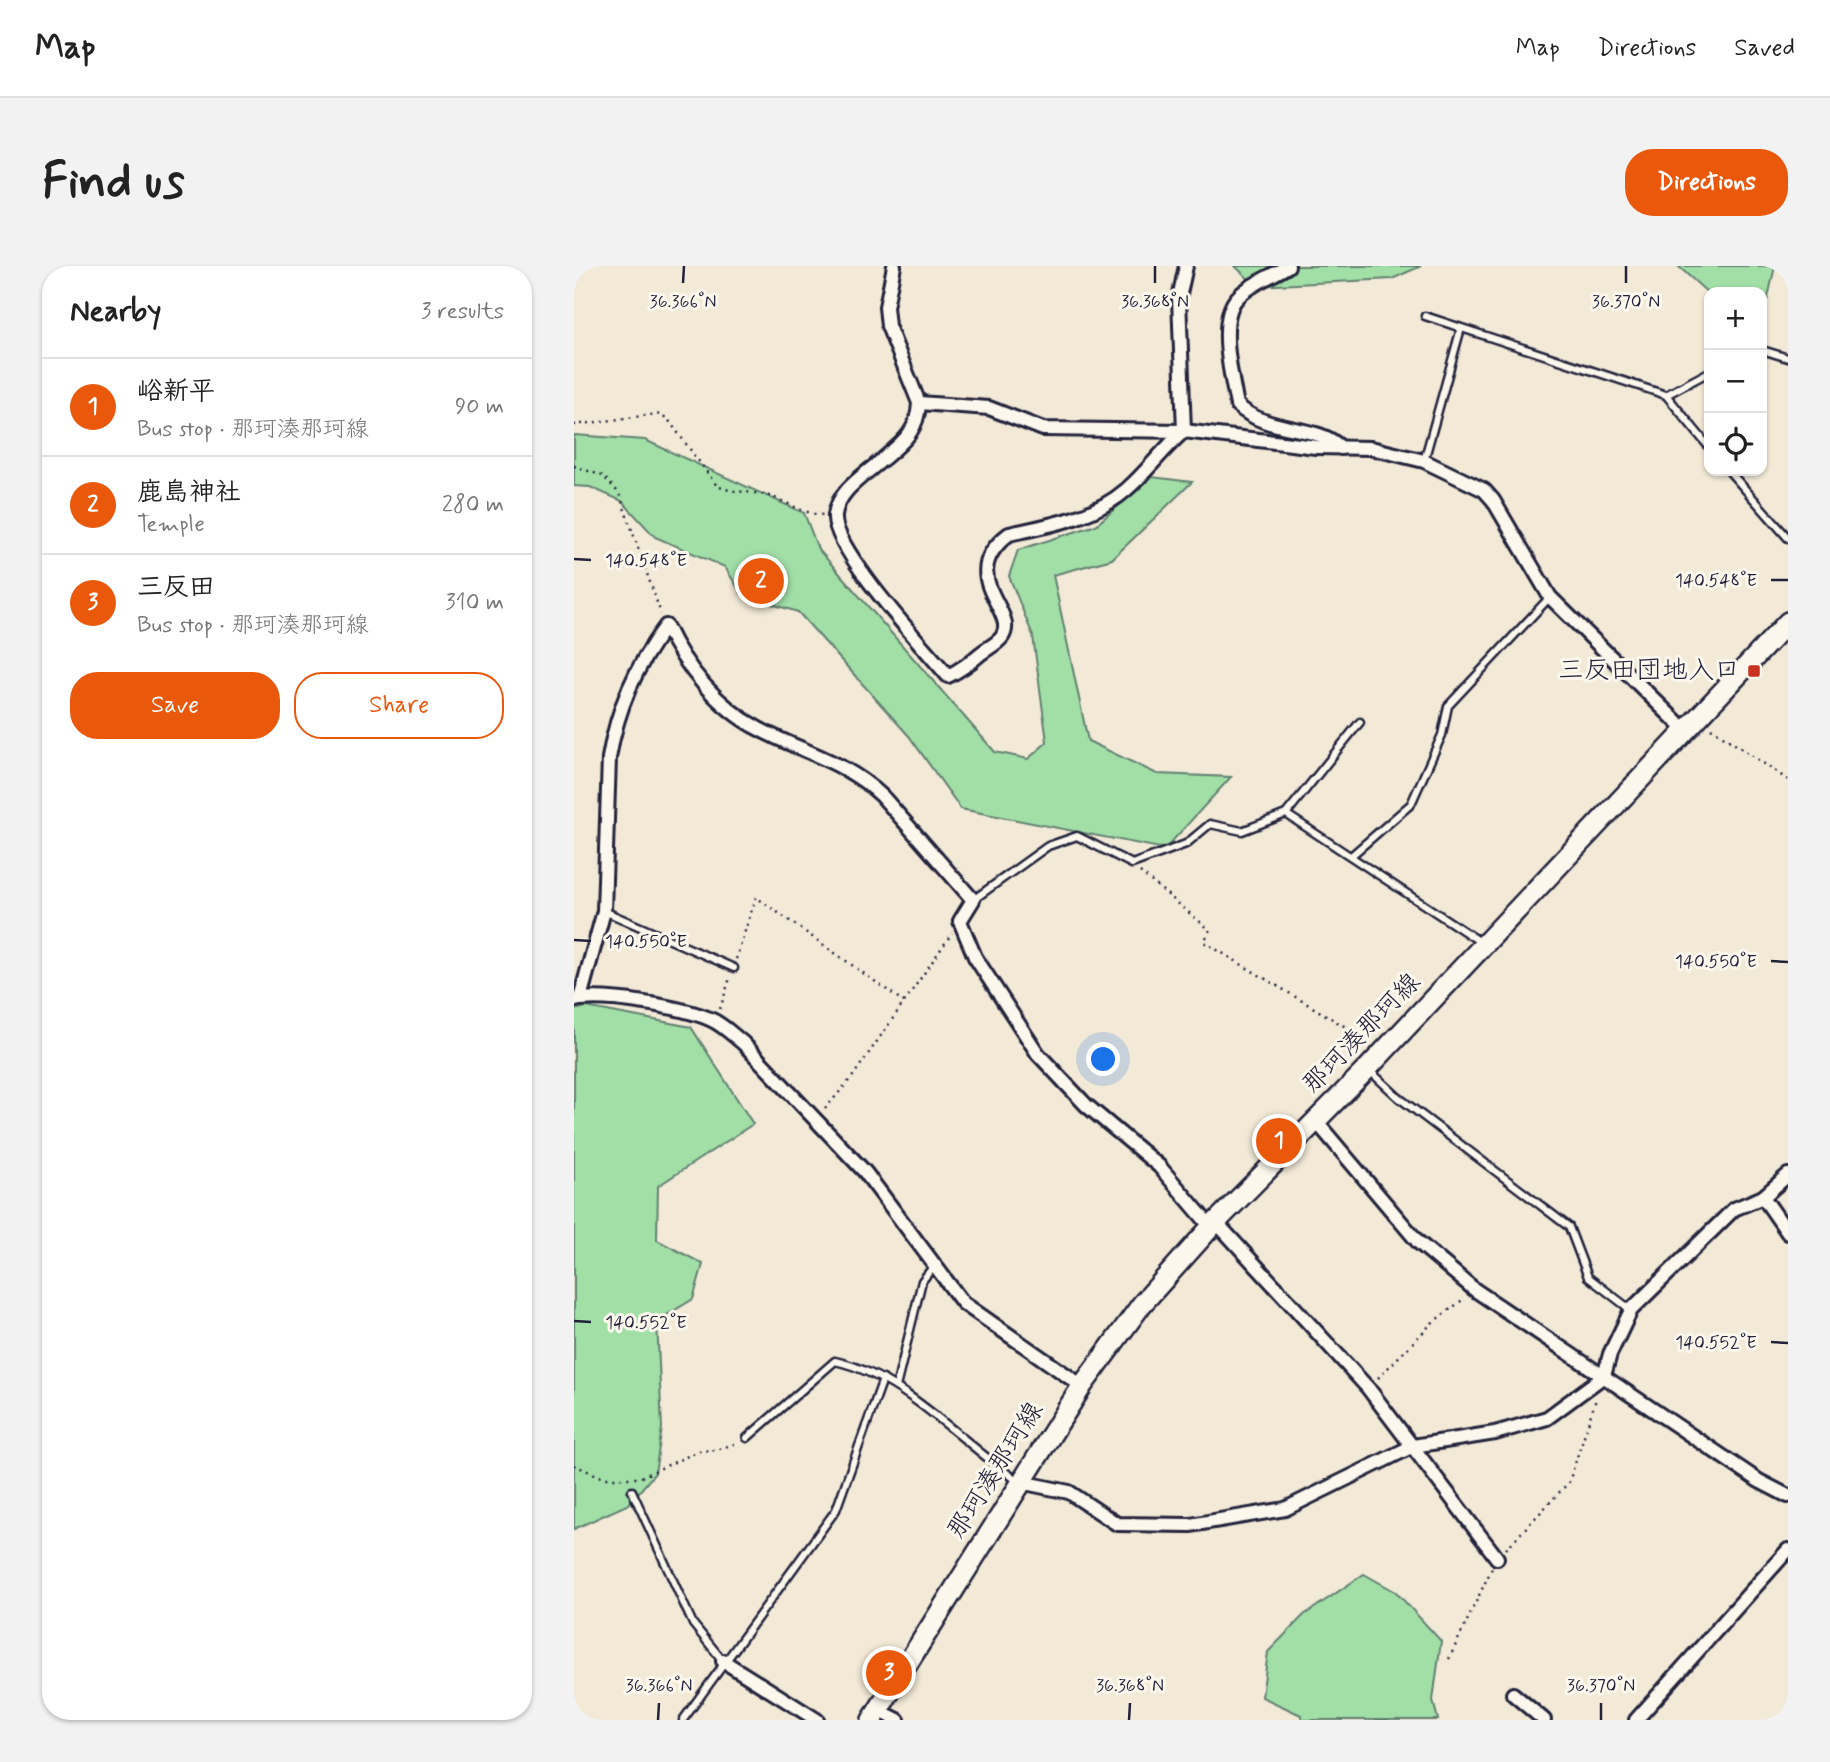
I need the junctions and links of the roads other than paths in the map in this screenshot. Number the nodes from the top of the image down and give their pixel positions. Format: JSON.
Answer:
{"nodes":[{"id":1,"x":894,"y":266,"type":"edge"},
{"id":2,"x":1186,"y":266,"type":"edge"},
{"id":3,"x":1288,"y":266,"type":"edge"},
{"id":4,"x":1425,"y":316,"type":"dead end"},
{"id":5,"x":1461,"y":328,"type":"junction"},
{"id":6,"x":1767,"y":352,"type":"edge"},
{"id":7,"x":1788,"y":358,"type":"edge"},
{"id":8,"x":1704,"y":375,"type":"edge"},
{"id":9,"x":1666,"y":395,"type":"junction"},
{"id":10,"x":919,"y":403,"type":"junction"},
{"id":11,"x":1184,"y":431,"type":"junction"},
{"id":12,"x":1704,"y":441,"type":"edge"},
{"id":13,"x":1341,"y":448,"type":"junction"},
{"id":14,"x":1424,"y":461,"type":"junction"},
{"id":15,"x":1733,"y":476,"type":"edge"},
{"id":16,"x":1788,"y":538,"type":"edge"},
{"id":17,"x":1550,"y":597,"type":"junction"},
{"id":18,"x":1788,"y":622,"type":"edge"},
{"id":19,"x":1360,"y":722,"type":"dead end"},
{"id":20,"x":1691,"y":724,"type":"junction"},
{"id":21,"x":1286,"y":814,"type":"junction"},
{"id":22,"x":1351,"y":856,"type":"junction"},
{"id":23,"x":974,"y":900,"type":"junction"},
{"id":24,"x":604,"y":911,"type":"junction"},
{"id":25,"x":1484,"y":944,"type":"junction"},
{"id":26,"x":734,"y":968,"type":"road end"},
{"id":27,"x":577,"y":999,"type":"edge"},
{"id":28,"x":1367,"y":1069,"type":"junction"},
{"id":29,"x":1315,"y":1120,"type":"junction"},
{"id":30,"x":1788,"y":1175,"type":"edge"},
{"id":31,"x":1763,"y":1197,"type":"junction"},
{"id":32,"x":1213,"y":1224,"type":"junction"},
{"id":33,"x":1788,"y":1233,"type":"edge"},
{"id":34,"x":933,"y":1266,"type":"junction"},
{"id":35,"x":1631,"y":1310,"type":"junction"},
{"id":36,"x":1604,"y":1376,"type":"junction"},
{"id":37,"x":883,"y":1379,"type":"junction"},
{"id":38,"x":1082,"y":1386,"type":"junction"},
{"id":39,"x":896,"y":1387,"type":"junction"},
{"id":40,"x":747,"y":1438,"type":"road end"},
{"id":41,"x":1413,"y":1446,"type":"junction"},
{"id":42,"x":1020,"y":1482,"type":"junction"},
{"id":43,"x":632,"y":1491,"type":"dead end"},
{"id":44,"x":1788,"y":1496,"type":"edge"},
{"id":45,"x":1788,"y":1550,"type":"edge"},
{"id":46,"x":1497,"y":1558,"type":"road end"},
{"id":47,"x":723,"y":1661,"type":"junction"},
{"id":48,"x":1513,"y":1694,"type":"dead end"},
{"id":49,"x":875,"y":1715,"type":"edge"},
{"id":50,"x":682,"y":1720,"type":"edge"},
{"id":51,"x":817,"y":1720,"type":"edge"},
{"id":52,"x":898,"y":1720,"type":"edge"},
{"id":53,"x":1544,"y":1720,"type":"edge"},
{"id":54,"x":1636,"y":1720,"type":"edge"}],
"edges":[{"from":1,"to":10,"type":"street"},
{"from":2,"to":11,"type":"street"},
{"from":3,"to":13,"type":"street"},
{"from":4,"to":5,"type":"lane"},
{"from":5,"to":9,"type":"lane"},
{"from":5,"to":14,"type":"lane"},
{"from":6,"to":7,"type":"lane"},
{"from":8,"to":9,"type":"lane"},
{"from":9,"to":12,"type":"lane"},
{"from":10,"to":11,"type":"street"},
{"from":10,"to":11,"type":"street"},
{"from":11,"to":13,"type":"street"},
{"from":13,"to":14,"type":"street"},
{"from":14,"to":17,"type":"street"},
{"from":15,"to":16,"type":"lane"},
{"from":17,"to":20,"type":"street"},
{"from":17,"to":22,"type":"lane"},
{"from":18,"to":20,"type":"main road","name":"那珂湊那珂線"},
{"from":19,"to":21,"type":"lane"},
{"from":20,"to":25,"type":"main road","name":"那珂湊那珂線"},
{"from":21,"to":22,"type":"lane"},
{"from":21,"to":23,"type":"lane"},
{"from":22,"to":25,"type":"lane"},
{"from":23,"to":24,"type":"street"},
{"from":23,"to":32,"type":"street"},
{"from":24,"to":26,"type":"lane"},
{"from":24,"to":27,"type":"street"},
{"from":25,"to":28,"type":"main road","name":"那珂湊那珂線"},
{"from":27,"to":34,"type":"street"},
{"from":28,"to":29,"type":"main road","name":"那珂湊那珂線"},
{"from":28,"to":35,"type":"lane"},
{"from":29,"to":32,"type":"main road","name":"那珂湊那珂線"},
{"from":29,"to":36,"type":"street"},
{"from":30,"to":31,"type":"street"},
{"from":31,"to":33,"type":"street"},
{"from":31,"to":35,"type":"street"},
{"from":32,"to":38,"type":"main road","name":"那珂湊那珂線"},
{"from":32,"to":41,"type":"street"},
{"from":34,"to":38,"type":"street"},
{"from":34,"to":39,"type":"lane"},
{"from":35,"to":36,"type":"street"},
{"from":36,"to":41,"type":"street"},
{"from":36,"to":44,"type":"street"},
{"from":37,"to":39,"type":"lane"},
{"from":37,"to":40,"type":"lane"},
{"from":37,"to":47,"type":"lane"},
{"from":38,"to":42,"type":"main road","name":"那珂湊那珂線"},
{"from":39,"to":42,"type":"lane"},
{"from":41,"to":42,"type":"street"},
{"from":41,"to":46,"type":"street"},
{"from":42,"to":49,"type":"main road","name":"那珂湊那珂線"},
{"from":43,"to":47,"type":"lane"},
{"from":45,"to":54,"type":"street"},
{"from":47,"to":50,"type":"lane"},
{"from":47,"to":51,"type":"street"},
{"from":48,"to":53,"type":"street"},
{"from":49,"to":52,"type":"street"}]}
